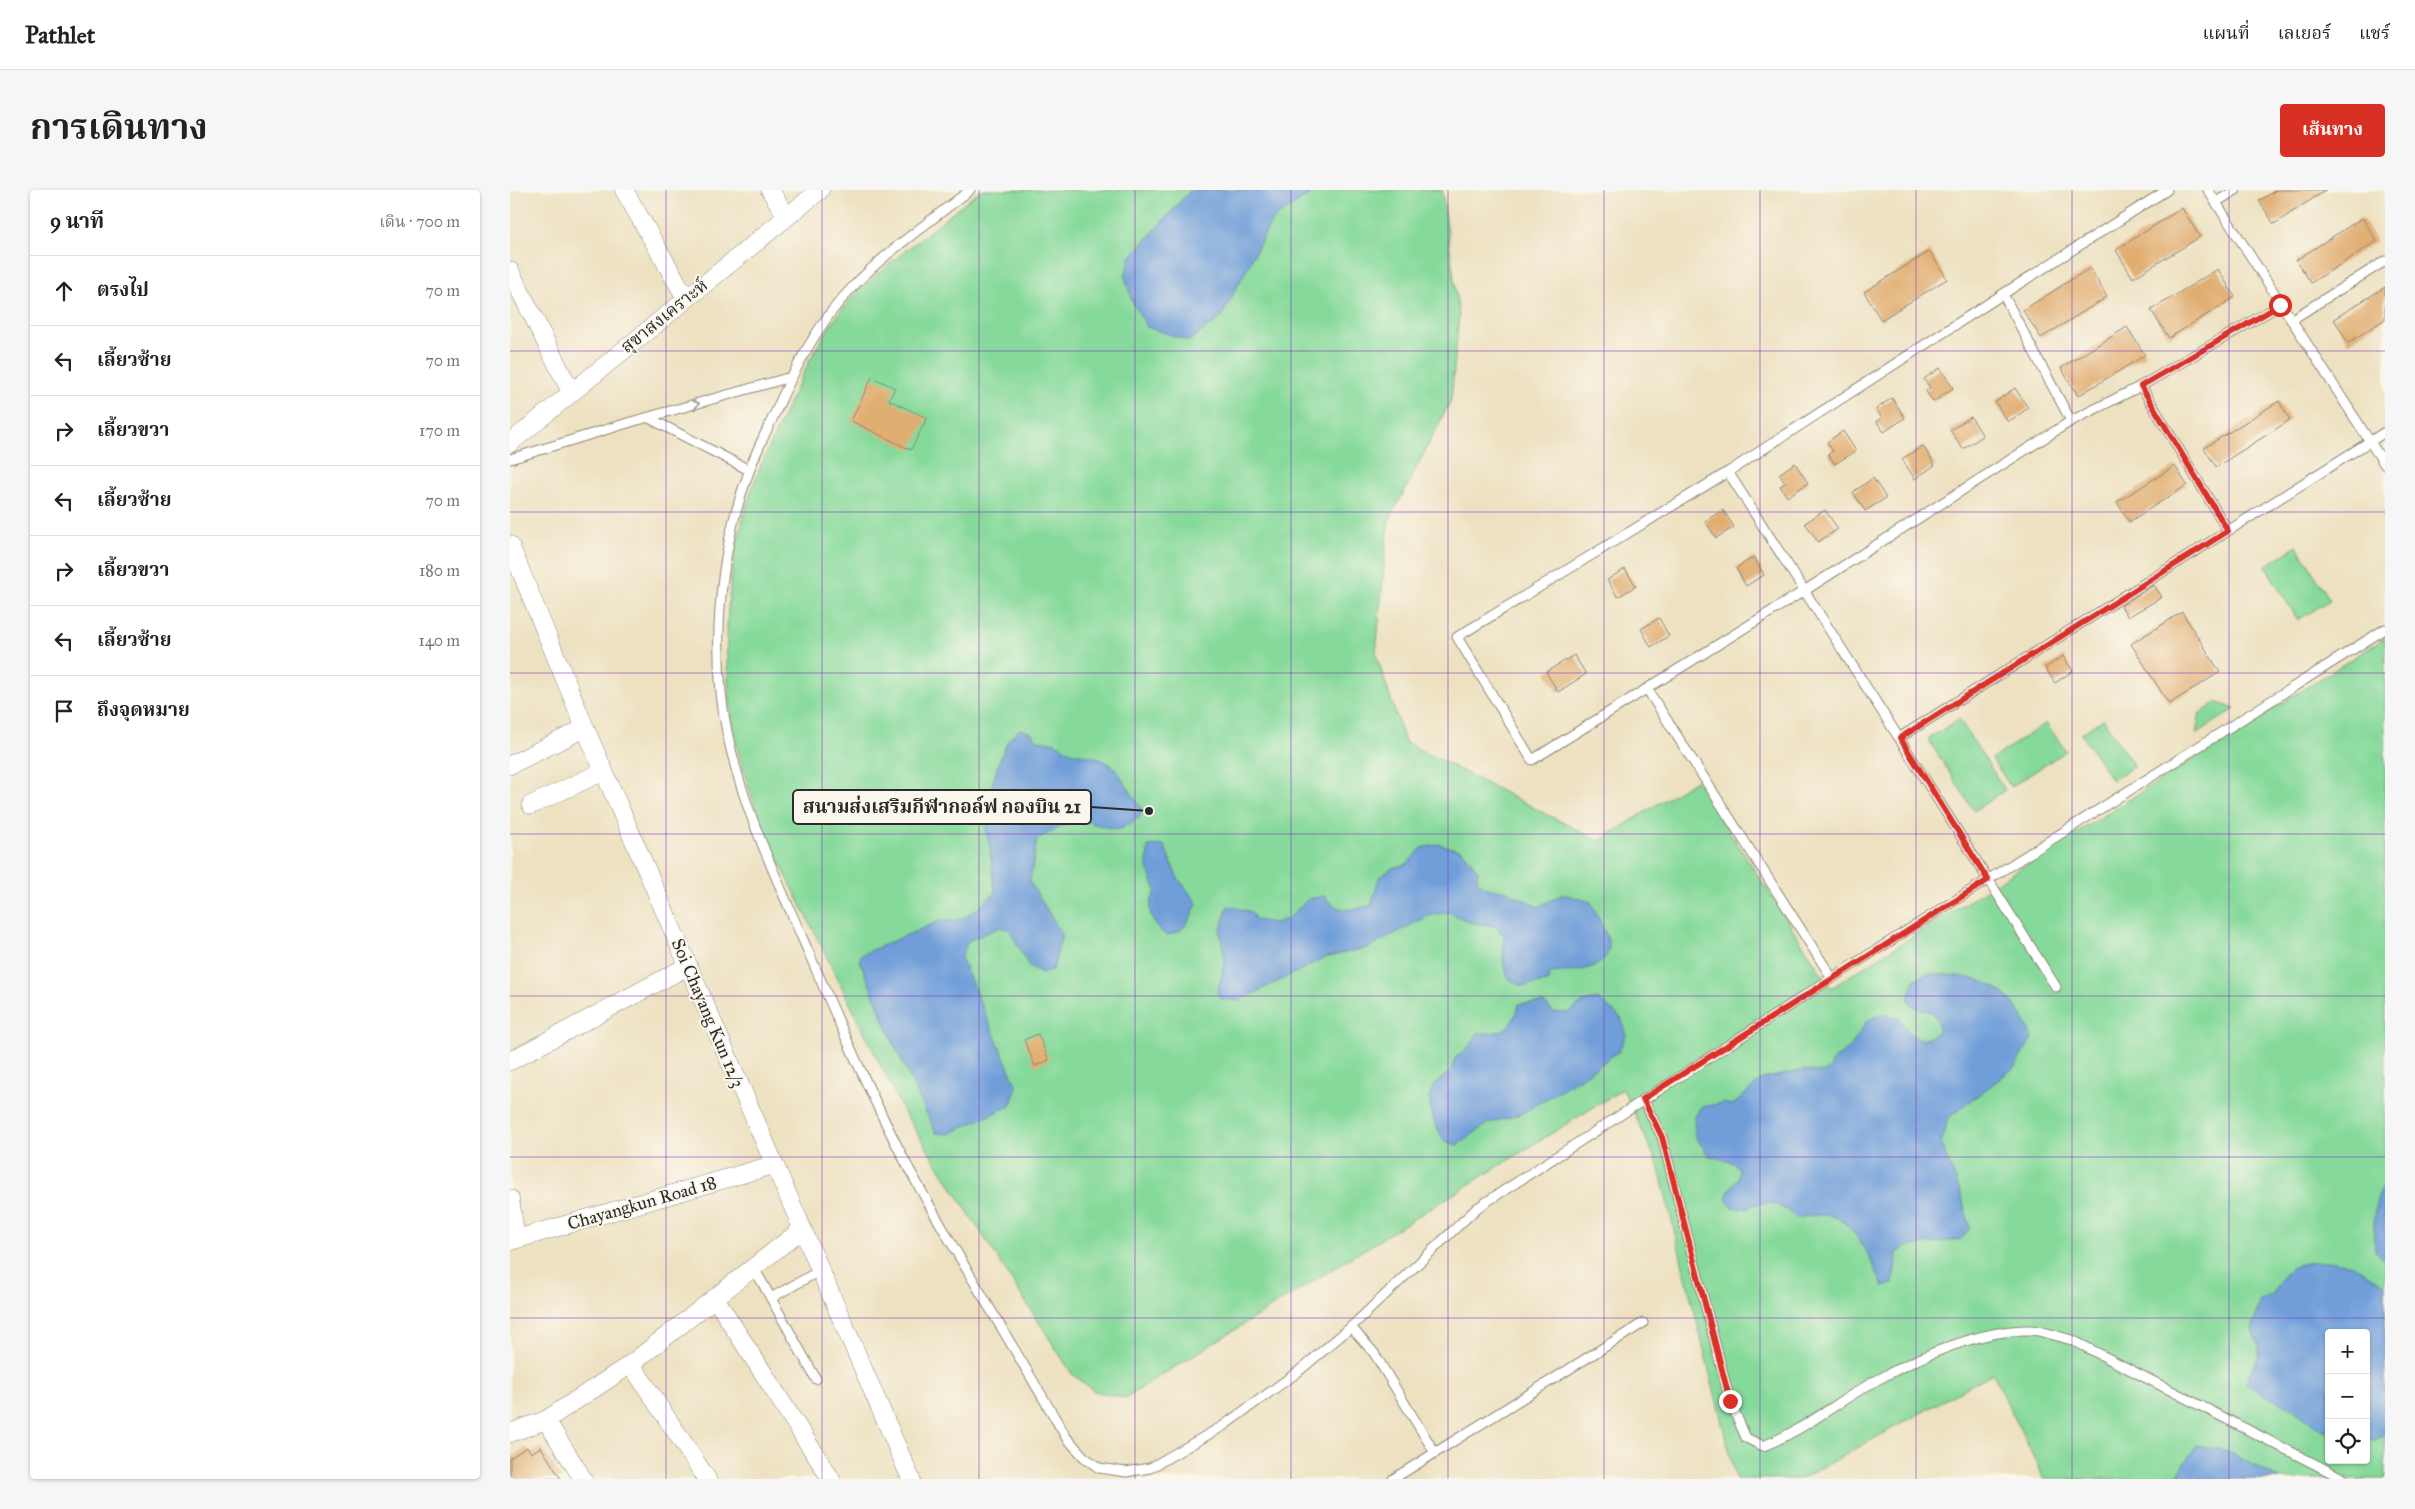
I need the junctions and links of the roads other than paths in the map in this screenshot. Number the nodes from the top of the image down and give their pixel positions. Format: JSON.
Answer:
{"nodes":[{"id":1,"x":624,"y":190,"type":"edge"},
{"id":2,"x":770,"y":190,"type":"edge"},
{"id":3,"x":820,"y":190,"type":"edge"},
{"id":4,"x":970,"y":190,"type":"edge"},
{"id":5,"x":2167,"y":190,"type":"edge"},
{"id":6,"x":2208,"y":190,"type":"edge"},
{"id":7,"x":2236,"y":190,"type":"edge"},
{"id":8,"x":2216,"y":202,"type":"junction"},
{"id":9,"x":787,"y":217,"type":"junction"},
{"id":10,"x":2385,"y":261,"type":"edge"},
{"id":11,"x":510,"y":271,"type":"edge"},
{"id":12,"x":2003,"y":294,"type":"junction"},
{"id":13,"x":686,"y":298,"type":"junction"},
{"id":14,"x":2280,"y":305,"type":"junction"},
{"id":15,"x":2291,"y":320,"type":"junction"},
{"id":16,"x":790,"y":377,"type":"junction"},
{"id":17,"x":2141,"y":386,"type":"junction"},
{"id":18,"x":571,"y":392,"type":"junction"},
{"id":19,"x":649,"y":418,"type":"junction"},
{"id":20,"x":2071,"y":421,"type":"junction"},
{"id":21,"x":2385,"y":432,"type":"edge"},
{"id":22,"x":2370,"y":441,"type":"junction"},
{"id":23,"x":510,"y":443,"type":"edge"},
{"id":24,"x":510,"y":459,"type":"edge"},
{"id":25,"x":2385,"y":465,"type":"edge"},
{"id":26,"x":749,"y":470,"type":"junction"},
{"id":27,"x":1728,"y":472,"type":"junction"},
{"id":28,"x":2228,"y":531,"type":"junction"},
{"id":29,"x":510,"y":545,"type":"edge"},
{"id":30,"x":1804,"y":591,"type":"junction"},
{"id":31,"x":2385,"y":629,"type":"edge"},
{"id":32,"x":1647,"y":689,"type":"junction"},
{"id":33,"x":585,"y":728,"type":"junction"},
{"id":34,"x":1900,"y":738,"type":"junction"},
{"id":35,"x":510,"y":765,"type":"edge"},
{"id":36,"x":604,"y":771,"type":"junction"},
{"id":37,"x":531,"y":805,"type":"dead end"},
{"id":38,"x":1988,"y":880,"type":"junction"},
{"id":39,"x":688,"y":966,"type":"junction"},
{"id":40,"x":1832,"y":978,"type":"junction"},
{"id":41,"x":2056,"y":988,"type":"dead end"},
{"id":42,"x":510,"y":1061,"type":"edge"},
{"id":43,"x":1643,"y":1099,"type":"junction"},
{"id":44,"x":773,"y":1166,"type":"junction"},
{"id":45,"x":510,"y":1199,"type":"edge"},
{"id":46,"x":802,"y":1230,"type":"junction"},
{"id":47,"x":513,"y":1240,"type":"edge"},
{"id":48,"x":754,"y":1268,"type":"junction"},
{"id":49,"x":819,"y":1271,"type":"junction"},
{"id":50,"x":716,"y":1298,"type":"junction"},
{"id":51,"x":771,"y":1298,"type":"junction"},
{"id":52,"x":1643,"y":1323,"type":"dead end"},
{"id":53,"x":1351,"y":1327,"type":"junction"},
{"id":54,"x":631,"y":1364,"type":"junction"},
{"id":55,"x":816,"y":1379,"type":"dead end"},
{"id":56,"x":546,"y":1420,"type":"junction"},
{"id":57,"x":510,"y":1433,"type":"edge"},
{"id":58,"x":1435,"y":1453,"type":"junction"},
{"id":59,"x":583,"y":1479,"type":"edge"},
{"id":60,"x":707,"y":1479,"type":"edge"},
{"id":61,"x":831,"y":1479,"type":"edge"},
{"id":62,"x":910,"y":1479,"type":"edge"},
{"id":63,"x":1393,"y":1479,"type":"edge"},
{"id":64,"x":2344,"y":1479,"type":"edge"}],
"edges":[{"from":1,"to":13,"type":"street"},
{"from":2,"to":9,"type":"street"},
{"from":3,"to":9,"type":"street","name":"สุขาสงเคราะห์"},
{"from":4,"to":16,"type":"lane"},
{"from":5,"to":12,"type":"lane"},
{"from":6,"to":8,"type":"lane"},
{"from":7,"to":8,"type":"lane"},
{"from":8,"to":14,"type":"lane"},
{"from":9,"to":13,"type":"street","name":"สุขาสงเคราะห์"},
{"from":10,"to":15,"type":"lane"},
{"from":11,"to":18,"type":"street"},
{"from":12,"to":20,"type":"lane"},
{"from":12,"to":27,"type":"lane"},
{"from":13,"to":18,"type":"street","name":"สุขาสงเคราะห์"},
{"from":14,"to":15,"type":"lane"},
{"from":14,"to":17,"type":"lane"},
{"from":15,"to":22,"type":"lane"},
{"from":19,"to":16,"type":"lane","one_way":true},
{"from":16,"to":26,"type":"lane"},
{"from":17,"to":20,"type":"lane"},
{"from":17,"to":28,"type":"lane"},
{"from":18,"to":23,"type":"street","name":"สุขาสงเคราะห์"},
{"from":19,"to":24,"type":"lane"},
{"from":19,"to":26,"type":"lane"},
{"from":20,"to":30,"type":"lane"},
{"from":21,"to":22,"type":"lane"},
{"from":22,"to":25,"type":"lane"},
{"from":22,"to":28,"type":"lane"},
{"from":26,"to":53,"type":"lane"},
{"from":27,"to":30,"type":"lane"},
{"from":27,"to":32,"type":"lane"},
{"from":28,"to":34,"type":"lane"},
{"from":29,"to":33,"type":"street","name":"Soi Chayang Kun 12/3"},
{"from":30,"to":32,"type":"lane"},
{"from":30,"to":34,"type":"lane"},
{"from":31,"to":38,"type":"lane"},
{"from":32,"to":40,"type":"lane"},
{"from":33,"to":35,"type":"street"},
{"from":33,"to":36,"type":"street","name":"Soi Chayang Kun 12/3"},
{"from":34,"to":38,"type":"lane"},
{"from":36,"to":37,"type":"street"},
{"from":36,"to":39,"type":"street","name":"Soi Chayang Kun 12/3"},
{"from":38,"to":40,"type":"lane"},
{"from":38,"to":41,"type":"lane"},
{"from":39,"to":42,"type":"street"},
{"from":39,"to":44,"type":"street","name":"Soi Chayang Kun 12/3"},
{"from":40,"to":43,"type":"lane"},
{"from":43,"to":53,"type":"lane"},
{"from":43,"to":64,"type":"lane"},
{"from":44,"to":46,"type":"street","name":"Soi Chayang Kun 12/3"},
{"from":44,"to":47,"type":"street","name":"Chayangkun Road 18"},
{"from":45,"to":47,"type":"street"},
{"from":46,"to":48,"type":"street"},
{"from":46,"to":49,"type":"street","name":"Soi Chayang Kun 12/3"},
{"from":48,"to":50,"type":"street"},
{"from":48,"to":51,"type":"lane"},
{"from":49,"to":51,"type":"lane"},
{"from":49,"to":62,"type":"street","name":"Soi Chayang Kun 12/3"},
{"from":50,"to":54,"type":"street"},
{"from":50,"to":61,"type":"street"},
{"from":51,"to":55,"type":"lane"},
{"from":52,"to":58,"type":"lane"},
{"from":53,"to":58,"type":"lane"},
{"from":54,"to":56,"type":"street"},
{"from":54,"to":60,"type":"street"},
{"from":56,"to":57,"type":"street"},
{"from":56,"to":59,"type":"street"},
{"from":58,"to":63,"type":"lane"}]}
